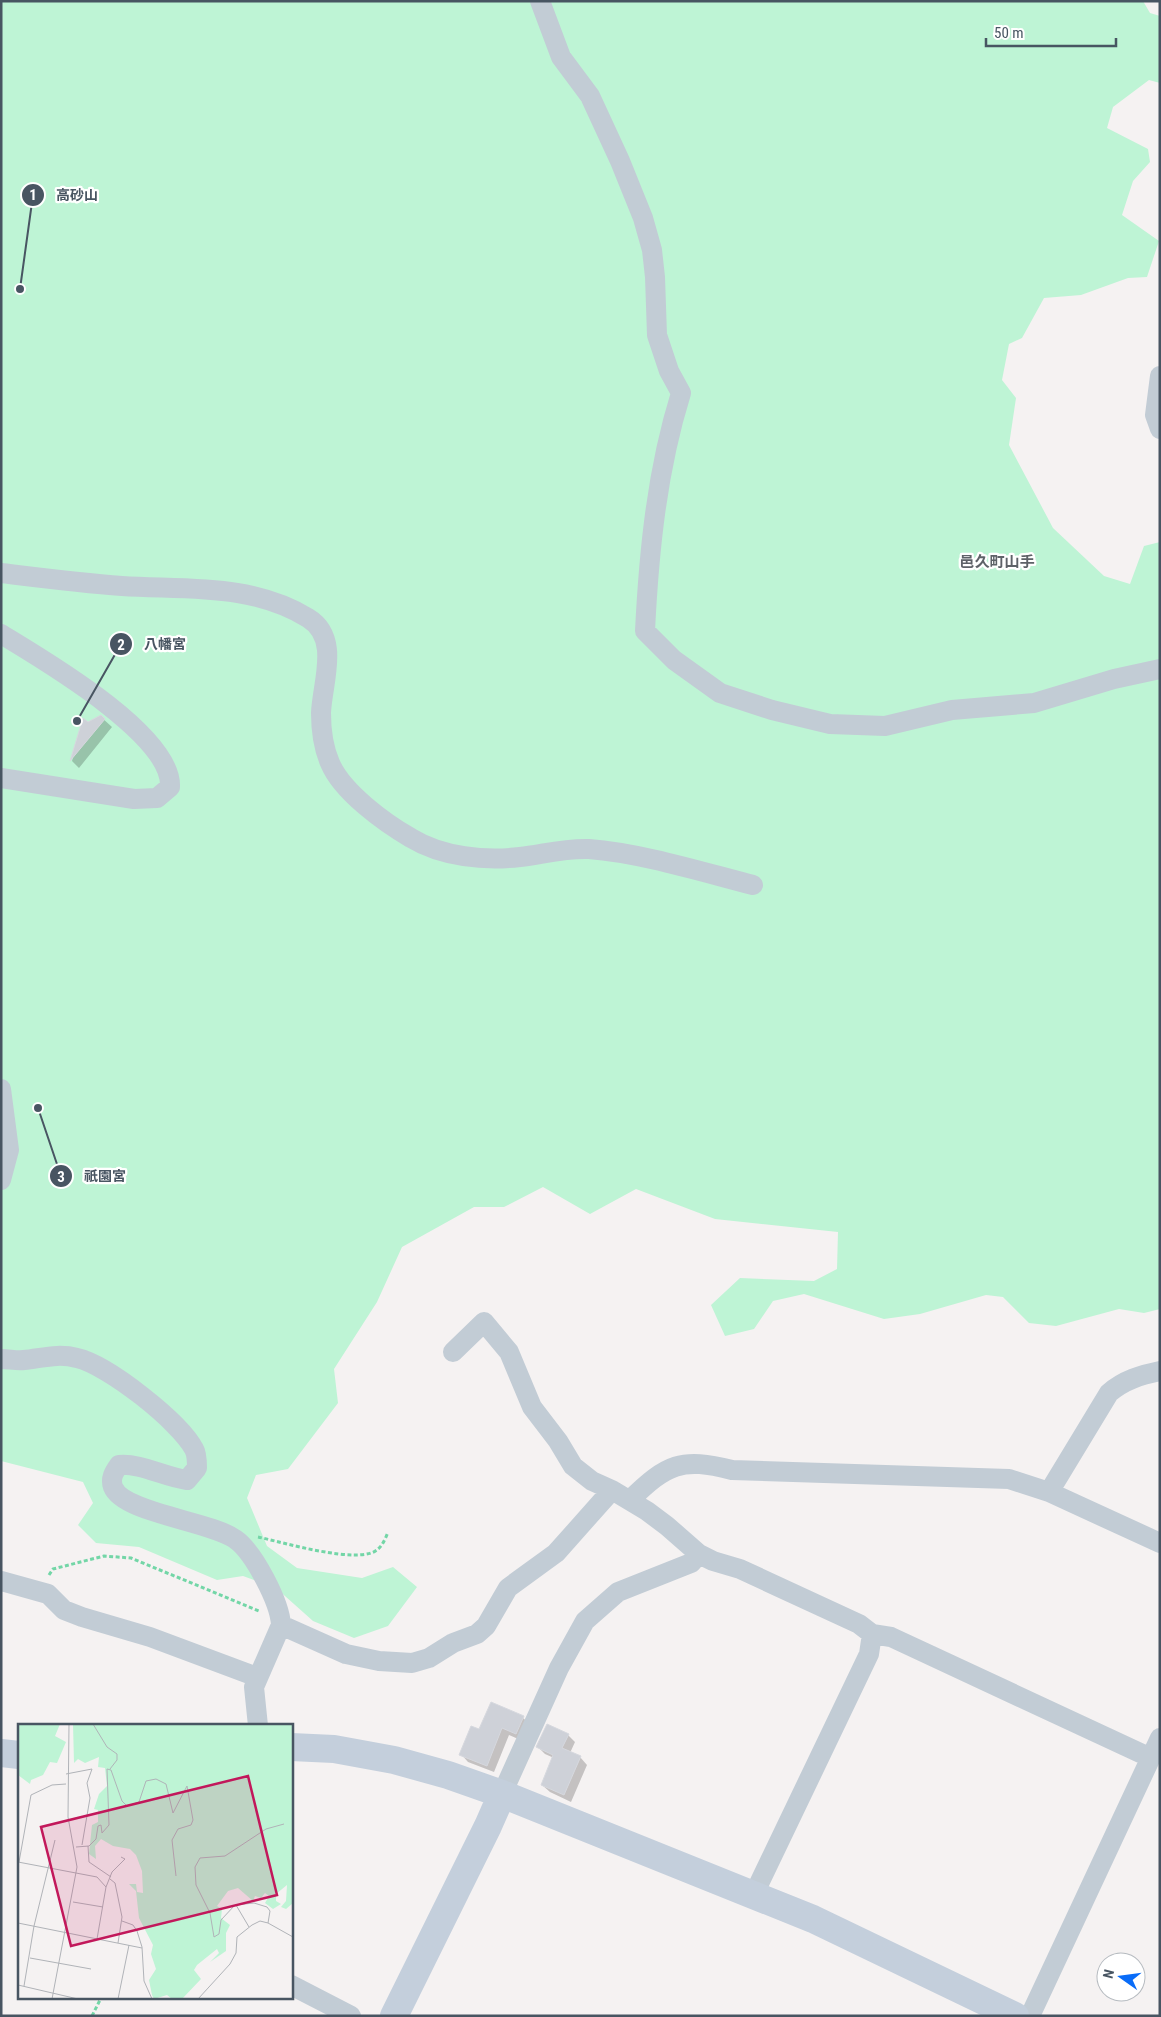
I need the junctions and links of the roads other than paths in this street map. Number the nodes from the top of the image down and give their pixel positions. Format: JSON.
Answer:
{"nodes":[{"id":1,"x":540,"y":1,"type":"edge"},
{"id":2,"x":1160,"y":376,"type":"edge"},
{"id":3,"x":1158,"y":402,"type":"edge"},
{"id":4,"x":1160,"y":429,"type":"edge"},
{"id":5,"x":1,"y":573,"type":"edge"},
{"id":6,"x":1,"y":634,"type":"edge"},
{"id":7,"x":1160,"y":669,"type":"edge"},
{"id":8,"x":1,"y":778,"type":"edge"},
{"id":9,"x":753,"y":885,"type":"dead end"},
{"id":10,"x":1,"y":1090,"type":"edge"},
{"id":11,"x":1,"y":1180,"type":"edge"},
{"id":12,"x":453,"y":1352,"type":"dead end"},
{"id":13,"x":1,"y":1359,"type":"edge"},
{"id":14,"x":1160,"y":1371,"type":"edge"},
{"id":15,"x":612,"y":1490,"type":"junction"},
{"id":16,"x":1049,"y":1492,"type":"junction"},
{"id":17,"x":630,"y":1500,"type":"junction"},
{"id":18,"x":1160,"y":1544,"type":"edge"},
{"id":19,"x":699,"y":1554,"type":"junction"},
{"id":20,"x":1,"y":1581,"type":"edge"},
{"id":21,"x":281,"y":1621,"type":"junction"},
{"id":22,"x":872,"y":1634,"type":"junction"},
{"id":23,"x":257,"y":1676,"type":"junction"},
{"id":24,"x":258,"y":1724,"type":"edge"},
{"id":25,"x":1160,"y":1738,"type":"edge"},
{"id":26,"x":292,"y":1747,"type":"edge"},
{"id":27,"x":1,"y":1753,"type":"edge"},
{"id":28,"x":18,"y":1755,"type":"edge"},
{"id":29,"x":1151,"y":1758,"type":"junction"},
{"id":30,"x":502,"y":1794,"type":"junction"},
{"id":31,"x":754,"y":1894,"type":"junction"},
{"id":32,"x":292,"y":1986,"type":"edge"},
{"id":33,"x":351,"y":2016,"type":"edge"},
{"id":34,"x":394,"y":2016,"type":"edge"},
{"id":35,"x":1015,"y":2016,"type":"edge"},
{"id":36,"x":1030,"y":2016,"type":"edge"}],
"edges":[{"from":1,"to":7,"type":"street"},
{"from":2,"to":3,"type":"street"},
{"from":3,"to":4,"type":"street"},
{"from":5,"to":9,"type":"street"},
{"from":6,"to":8,"type":"street"},
{"from":10,"to":11,"type":"street"},
{"from":12,"to":15,"type":"street"},
{"from":13,"to":21,"type":"street"},
{"from":14,"to":16,"type":"street"},
{"from":15,"to":17,"type":"street"},
{"from":15,"to":21,"type":"street"},
{"from":16,"to":17,"type":"street"},
{"from":16,"to":18,"type":"street"},
{"from":17,"to":19,"type":"street"},
{"from":19,"to":22,"type":"street"},
{"from":19,"to":30,"type":"street"},
{"from":20,"to":23,"type":"street"},
{"from":21,"to":23,"type":"street"},
{"from":22,"to":29,"type":"street"},
{"from":22,"to":31,"type":"street"},
{"from":23,"to":24,"type":"street"},
{"from":25,"to":29,"type":"street"},
{"from":26,"to":30,"type":"street"},
{"from":27,"to":28,"type":"street"},
{"from":29,"to":36,"type":"street"},
{"from":30,"to":31,"type":"street"},
{"from":30,"to":34,"type":"street"},
{"from":31,"to":35,"type":"street"},
{"from":32,"to":33,"type":"street"}]}
